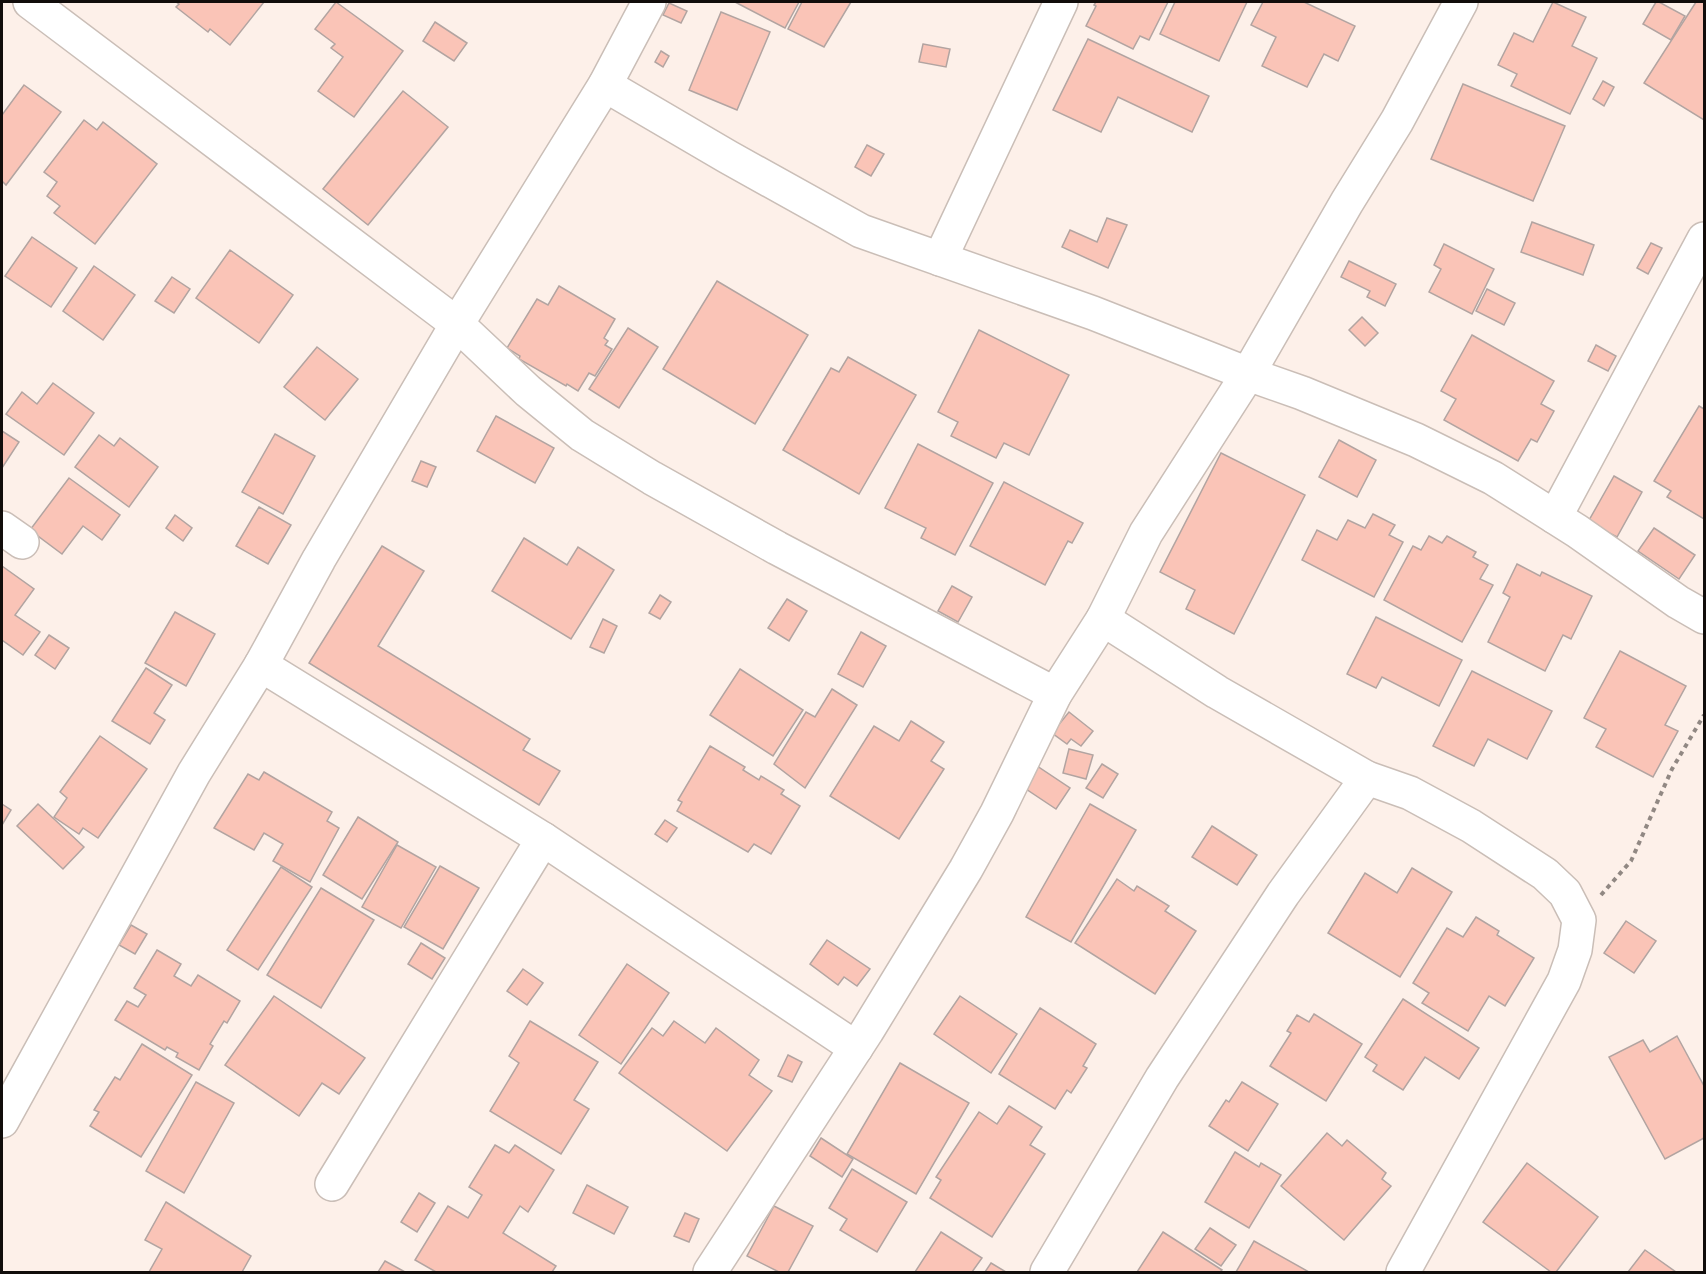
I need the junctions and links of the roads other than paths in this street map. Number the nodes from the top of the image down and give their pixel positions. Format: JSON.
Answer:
{"nodes":[{"id":1,"x":30,"y":2,"type":"edge"},
{"id":2,"x":649,"y":2,"type":"edge"},
{"id":3,"x":1061,"y":2,"type":"edge"},
{"id":4,"x":1461,"y":2,"type":"edge"},
{"id":5,"x":605,"y":85,"type":"junction"},
{"id":6,"x":1704,"y":239,"type":"edge"},
{"id":7,"x":940,"y":259,"type":"junction"},
{"id":8,"x":457,"y":324,"type":"junction"},
{"id":9,"x":1248,"y":374,"type":"junction"},
{"id":10,"x":1555,"y":517,"type":"junction"},
{"id":11,"x":1704,"y":617,"type":"edge"},
{"id":12,"x":1103,"y":619,"type":"junction"},
{"id":13,"x":261,"y":665,"type":"junction"},
{"id":14,"x":1055,"y":694,"type":"junction"},
{"id":15,"x":1367,"y":778,"type":"junction"},
{"id":16,"x":543,"y":839,"type":"junction"},
{"id":17,"x":856,"y":1048,"type":"junction"},
{"id":18,"x":2,"y":1121,"type":"edge"},
{"id":19,"x":332,"y":1184,"type":"dead end"},
{"id":20,"x":710,"y":1272,"type":"edge"},
{"id":21,"x":1047,"y":1272,"type":"edge"},
{"id":22,"x":1403,"y":1272,"type":"edge"}],
"edges":[{"from":1,"to":8,"type":"street"},
{"from":2,"to":5,"type":"street"},
{"from":3,"to":7,"type":"street"},
{"from":4,"to":9,"type":"street"},
{"from":5,"to":7,"type":"street"},
{"from":5,"to":8,"type":"street"},
{"from":6,"to":10,"type":"street"},
{"from":7,"to":9,"type":"street"},
{"from":8,"to":13,"type":"street"},
{"from":8,"to":14,"type":"street"},
{"from":9,"to":10,"type":"street"},
{"from":9,"to":12,"type":"street"},
{"from":10,"to":11,"type":"street"},
{"from":12,"to":14,"type":"street"},
{"from":12,"to":15,"type":"street"},
{"from":13,"to":16,"type":"street"},
{"from":13,"to":18,"type":"street"},
{"from":14,"to":17,"type":"street"},
{"from":15,"to":21,"type":"street"},
{"from":15,"to":22,"type":"street"},
{"from":16,"to":17,"type":"street"},
{"from":16,"to":19,"type":"street"},
{"from":17,"to":20,"type":"street"}]}
